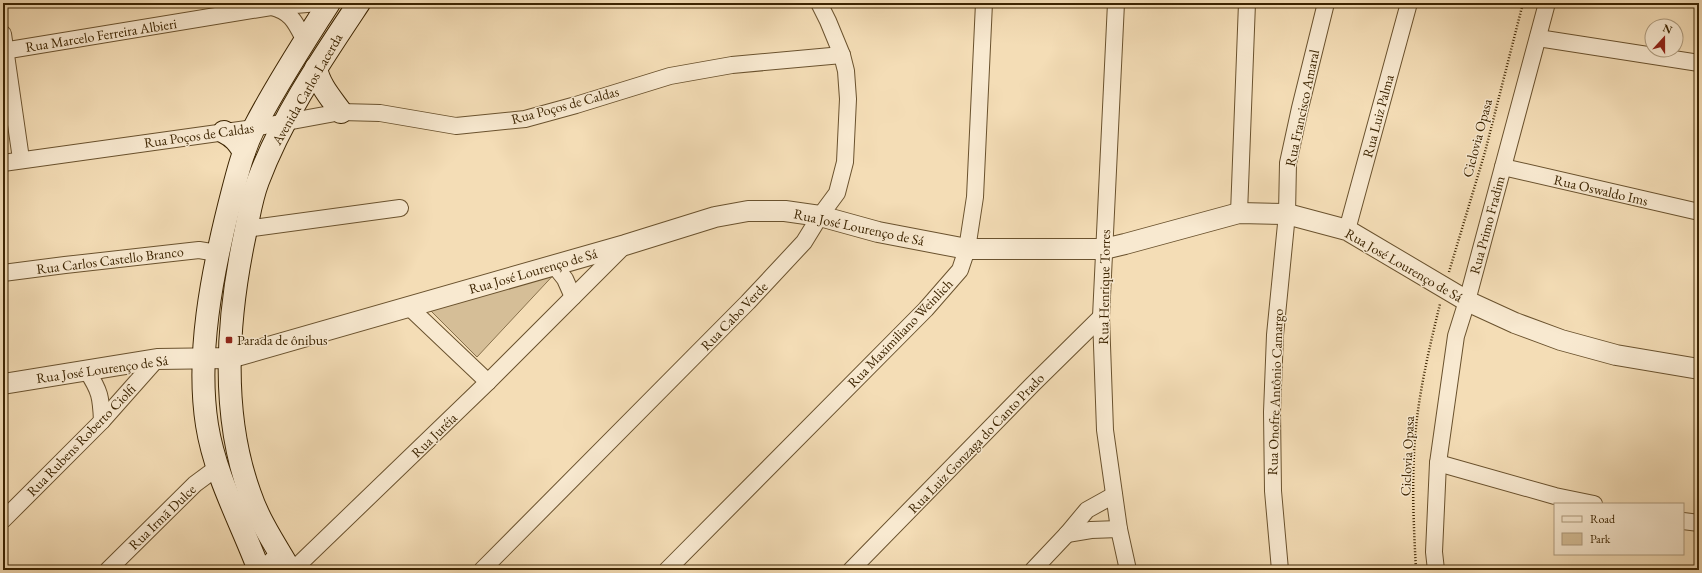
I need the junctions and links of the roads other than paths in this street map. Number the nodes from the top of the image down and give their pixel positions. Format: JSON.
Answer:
{"nodes":[{"id":1,"x":319,"y":3,"type":"edge"},
{"id":2,"x":329,"y":3,"type":"edge"},
{"id":3,"x":359,"y":3,"type":"edge"},
{"id":4,"x":819,"y":3,"type":"edge"},
{"id":5,"x":984,"y":3,"type":"edge"},
{"id":6,"x":1116,"y":3,"type":"edge"},
{"id":7,"x":1247,"y":3,"type":"edge"},
{"id":8,"x":1326,"y":3,"type":"edge"},
{"id":9,"x":1409,"y":3,"type":"edge"},
{"id":10,"x":1547,"y":3,"type":"edge"},
{"id":11,"x":271,"y":7,"type":"junction"},
{"id":12,"x":3,"y":34,"type":"edge"},
{"id":13,"x":1538,"y":38,"type":"junction"},
{"id":14,"x":305,"y":41,"type":"junction"},
{"id":15,"x":4,"y":51,"type":"edge"},
{"id":16,"x":842,"y":55,"type":"junction"},
{"id":17,"x":1699,"y":63,"type":"edge"},
{"id":18,"x":316,"y":68,"type":"junction"},
{"id":19,"x":341,"y":112,"type":"junction"},
{"id":20,"x":285,"y":122,"type":"junction"},
{"id":21,"x":254,"y":128,"type":"junction"},
{"id":22,"x":224,"y":132,"type":"junction"},
{"id":23,"x":244,"y":152,"type":"junction"},
{"id":24,"x":21,"y":160,"type":"junction"},
{"id":25,"x":3,"y":163,"type":"edge"},
{"id":26,"x":1503,"y":167,"type":"junction"},
{"id":27,"x":400,"y":208,"type":"dead end"},
{"id":28,"x":1699,"y":212,"type":"edge"},
{"id":29,"x":1238,"y":213,"type":"junction"},
{"id":30,"x":1287,"y":214,"type":"junction"},
{"id":31,"x":820,"y":216,"type":"junction"},
{"id":32,"x":246,"y":229,"type":"junction"},
{"id":33,"x":1347,"y":230,"type":"junction"},
{"id":34,"x":626,"y":245,"type":"junction"},
{"id":35,"x":1104,"y":248,"type":"junction"},
{"id":36,"x":967,"y":249,"type":"junction"},
{"id":37,"x":217,"y":253,"type":"junction"},
{"id":38,"x":554,"y":265,"type":"junction"},
{"id":39,"x":3,"y":273,"type":"edge"},
{"id":40,"x":573,"y":298,"type":"junction"},
{"id":41,"x":1467,"y":302,"type":"junction"},
{"id":42,"x":409,"y":307,"type":"junction"},
{"id":43,"x":1101,"y":317,"type":"junction"},
{"id":44,"x":203,"y":358,"type":"junction"},
{"id":45,"x":230,"y":358,"type":"junction"},
{"id":46,"x":157,"y":359,"type":"junction"},
{"id":47,"x":1699,"y":368,"type":"edge"},
{"id":48,"x":87,"y":371,"type":"junction"},
{"id":49,"x":488,"y":382,"type":"junction"},
{"id":50,"x":3,"y":384,"type":"edge"},
{"id":51,"x":102,"y":421,"type":"junction"},
{"id":52,"x":1438,"y":463,"type":"junction"},
{"id":53,"x":218,"y":467,"type":"junction"},
{"id":54,"x":1114,"y":495,"type":"junction"},
{"id":55,"x":1589,"y":503,"type":"edge"},
{"id":56,"x":3,"y":520,"type":"edge"},
{"id":57,"x":1684,"y":521,"type":"edge"},
{"id":58,"x":1699,"y":523,"type":"edge"},
{"id":59,"x":1119,"y":529,"type":"junction"},
{"id":60,"x":1067,"y":534,"type":"junction"},
{"id":61,"x":288,"y":564,"type":"edge"},
{"id":62,"x":108,"y":570,"type":"edge"},
{"id":63,"x":260,"y":570,"type":"edge"},
{"id":64,"x":482,"y":570,"type":"edge"},
{"id":65,"x":667,"y":570,"type":"edge"},
{"id":66,"x":851,"y":570,"type":"edge"},
{"id":67,"x":1033,"y":570,"type":"edge"},
{"id":68,"x":1128,"y":570,"type":"edge"},
{"id":69,"x":1280,"y":570,"type":"edge"},
{"id":70,"x":1436,"y":570,"type":"edge"}],
"edges":[{"from":1,"to":11,"type":"street","name":"Rua Marcelo Ferreira Albieri"},
{"from":2,"to":14,"type":"main road","name":"Avenida Carlos Lacerda"},
{"from":3,"to":18,"type":"main road","name":"Avenida Carlos Lacerda"},
{"from":4,"to":16,"type":"street","name":"Rua Cabo Verde"},
{"from":5,"to":36,"type":"street","name":"Rua Maximiliano Weinlich"},
{"from":6,"to":35,"type":"street","name":"Rua Henrique Torres"},
{"from":7,"to":29,"type":"street"},
{"from":8,"to":30,"type":"street","name":"Rua Francisco Amaral"},
{"from":9,"to":33,"type":"street","name":"Rua Luiz Palma"},
{"from":10,"to":13,"type":"street","name":"Rua Primo Fradim"},
{"from":11,"to":14,"type":"street"},
{"from":11,"to":15,"type":"street","name":"Rua Marcelo Ferreira Albieri"},
{"from":12,"to":15,"type":"street"},
{"from":13,"to":17,"type":"street"},
{"from":13,"to":26,"type":"street","name":"Rua Primo Fradim"},
{"from":14,"to":21,"type":"main road","name":"Avenida Carlos Lacerda"},
{"from":15,"to":24,"type":"street"},
{"from":16,"to":19,"type":"street","name":"Rua Poços de Caldas"},
{"from":16,"to":31,"type":"street","name":"Rua Cabo Verde"},
{"from":18,"to":19,"type":"main road"},
{"from":18,"to":20,"type":"main road","name":"Avenida Carlos Lacerda"},
{"from":19,"to":20,"type":"street","name":"Rua Poços de Caldas"},
{"from":20,"to":21,"type":"street","name":"Rua Poços de Caldas"},
{"from":20,"to":32,"type":"main road","name":"Avenida Carlos Lacerda"},
{"from":21,"to":22,"type":"street","name":"Rua Poços de Caldas"},
{"from":21,"to":23,"type":"main road","name":"Avenida Carlos Lacerda"},
{"from":22,"to":23,"type":"main road"},
{"from":22,"to":24,"type":"street","name":"Rua Poços de Caldas"},
{"from":23,"to":37,"type":"main road","name":"Avenida Carlos Lacerda"},
{"from":24,"to":25,"type":"street","name":"Rua Poços de Caldas"},
{"from":26,"to":28,"type":"street","name":"Rua Oswaldo Ims"},
{"from":26,"to":41,"type":"street","name":"Rua Primo Fradim"},
{"from":27,"to":32,"type":"street"},
{"from":29,"to":30,"type":"street","name":"Rua José Lourenço de Sá"},
{"from":29,"to":35,"type":"street","name":"Rua José Lourenço de Sá"},
{"from":30,"to":33,"type":"street","name":"Rua José Lourenço de Sá"},
{"from":30,"to":69,"type":"street","name":"Rua Onofre Antônio Camargo"},
{"from":31,"to":34,"type":"street","name":"Rua José Lourenço de Sá"},
{"from":31,"to":36,"type":"street","name":"Rua José Lourenço de Sá"},
{"from":31,"to":64,"type":"street","name":"Rua Cabo Verde"},
{"from":32,"to":45,"type":"main road","name":"Avenida Carlos Lacerda"},
{"from":33,"to":41,"type":"street","name":"Rua José Lourenço de Sá"},
{"from":34,"to":38,"type":"street","name":"Rua José Lourenço de Sá"},
{"from":34,"to":40,"type":"street","name":"Rua Juréia"},
{"from":35,"to":36,"type":"street","name":"Rua José Lourenço de Sá"},
{"from":35,"to":43,"type":"street","name":"Rua Henrique Torres"},
{"from":36,"to":65,"type":"street","name":"Rua Maximiliano Weinlich"},
{"from":37,"to":39,"type":"street","name":"Rua Carlos Castello Branco"},
{"from":37,"to":44,"type":"main road","name":"Avenida Carlos Lacerda"},
{"from":38,"to":40,"type":"street"},
{"from":38,"to":42,"type":"street","name":"Rua José Lourenço de Sá"},
{"from":40,"to":49,"type":"street","name":"Rua Juréia"},
{"from":41,"to":47,"type":"street","name":"Rua José Lourenço de Sá"},
{"from":41,"to":52,"type":"street","name":"Rua Primo Fradim"},
{"from":42,"to":45,"type":"street","name":"Rua José Lourenço de Sá"},
{"from":42,"to":49,"type":"street"},
{"from":43,"to":54,"type":"street","name":"Rua Henrique Torres"},
{"from":43,"to":66,"type":"street","name":"Rua Luiz Gonzaga do Canto Prado"},
{"from":44,"to":45,"type":"street","name":"Rua José Lourenço de Sá"},
{"from":44,"to":46,"type":"street","name":"Rua José Lourenço de Sá"},
{"from":44,"to":53,"type":"main road","name":"Avenida Carlos Lacerda"},
{"from":45,"to":61,"type":"main road","name":"Avenida Carlos Lacerda"},
{"from":46,"to":48,"type":"street","name":"Rua José Lourenço de Sá"},
{"from":46,"to":51,"type":"street","name":"Rua Rubens Roberto Ciolfi"},
{"from":48,"to":50,"type":"street","name":"Rua José Lourenço de Sá"},
{"from":48,"to":51,"type":"street"},
{"from":49,"to":61,"type":"street","name":"Rua Juréia"},
{"from":51,"to":56,"type":"street","name":"Rua Rubens Roberto Ciolfi"},
{"from":52,"to":55,"type":"street"},
{"from":52,"to":70,"type":"street","name":"Rua Primo Fradim"},
{"from":53,"to":62,"type":"street","name":"Rua Irmã Dulce"},
{"from":53,"to":63,"type":"main road","name":"Avenida Carlos Lacerda"},
{"from":54,"to":59,"type":"street","name":"Rua Henrique Torres"},
{"from":54,"to":60,"type":"street"},
{"from":57,"to":58,"type":"street"},
{"from":59,"to":60,"type":"street"},
{"from":59,"to":68,"type":"street","name":"Rua Henrique Torres"},
{"from":60,"to":67,"type":"street"},
{"from":61,"to":63,"type":"street","name":"Rua Juréia"}]}
